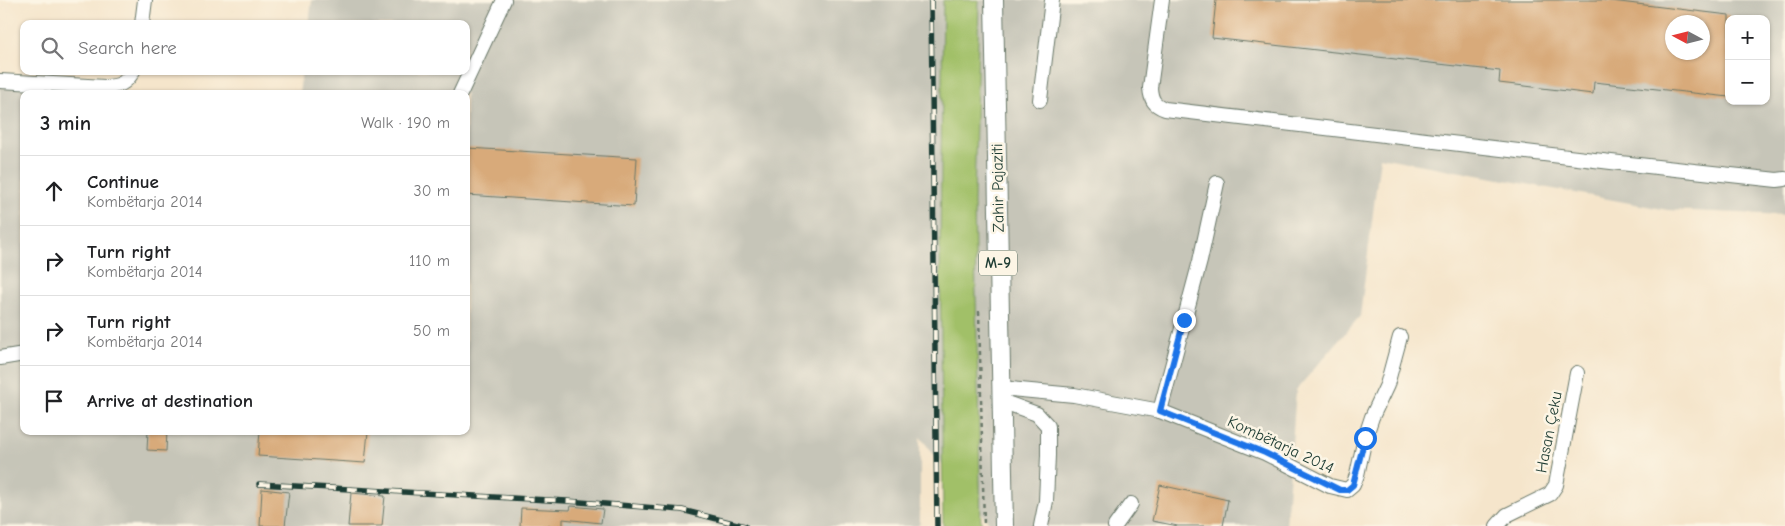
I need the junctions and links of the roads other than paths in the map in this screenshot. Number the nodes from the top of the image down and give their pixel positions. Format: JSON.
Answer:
{"nodes":[{"id":1,"x":145,"y":0,"type":"edge"},
{"id":2,"x":504,"y":0,"type":"edge"},
{"id":3,"x":994,"y":0,"type":"edge"},
{"id":4,"x":1052,"y":0,"type":"edge"},
{"id":5,"x":1162,"y":0,"type":"edge"},
{"id":6,"x":142,"y":20,"type":"edge"},
{"id":7,"x":470,"y":73,"type":"edge"},
{"id":8,"x":131,"y":75,"type":"edge"},
{"id":9,"x":469,"y":75,"type":"edge"},
{"id":10,"x":0,"y":81,"type":"edge"},
{"id":11,"x":462,"y":90,"type":"edge"},
{"id":12,"x":1040,"y":100,"type":"dead end"},
{"id":13,"x":1785,"y":179,"type":"edge"},
{"id":14,"x":1217,"y":183,"type":"dead end"},
{"id":15,"x":1400,"y":337,"type":"dead end"},
{"id":16,"x":20,"y":355,"type":"edge"},
{"id":17,"x":0,"y":358,"type":"edge"},
{"id":18,"x":1577,"y":373,"type":"dead end"},
{"id":19,"x":1000,"y":394,"type":"junction"},
{"id":20,"x":1160,"y":411,"type":"junction"},
{"id":21,"x":1131,"y":504,"type":"dead end"},
{"id":22,"x":1004,"y":526,"type":"edge"},
{"id":23,"x":1040,"y":526,"type":"edge"},
{"id":24,"x":1115,"y":526,"type":"edge"},
{"id":25,"x":1497,"y":526,"type":"edge"}],
"edges":[{"from":1,"to":6,"type":"street"},
{"from":2,"to":7,"type":"street"},
{"from":3,"to":19,"type":"main road","name":"Zahir Pajaziti","number":"M-9"},
{"from":4,"to":12,"type":"street"},
{"from":5,"to":13,"type":"street"},
{"from":8,"to":10,"type":"street"},
{"from":9,"to":11,"type":"street"},
{"from":14,"to":20,"type":"street"},
{"from":15,"to":20,"type":"street","name":"Kombëtarja 2014"},
{"from":16,"to":17,"type":"street"},
{"from":18,"to":25,"type":"street","name":"Hasan Çeku"},
{"from":19,"to":20,"type":"street","name":"Kombëtarja 2014"},
{"from":19,"to":22,"type":"main road","name":"Zahir Pajaziti","number":"M-9"},
{"from":19,"to":23,"type":"street"},
{"from":21,"to":24,"type":"street"}]}
